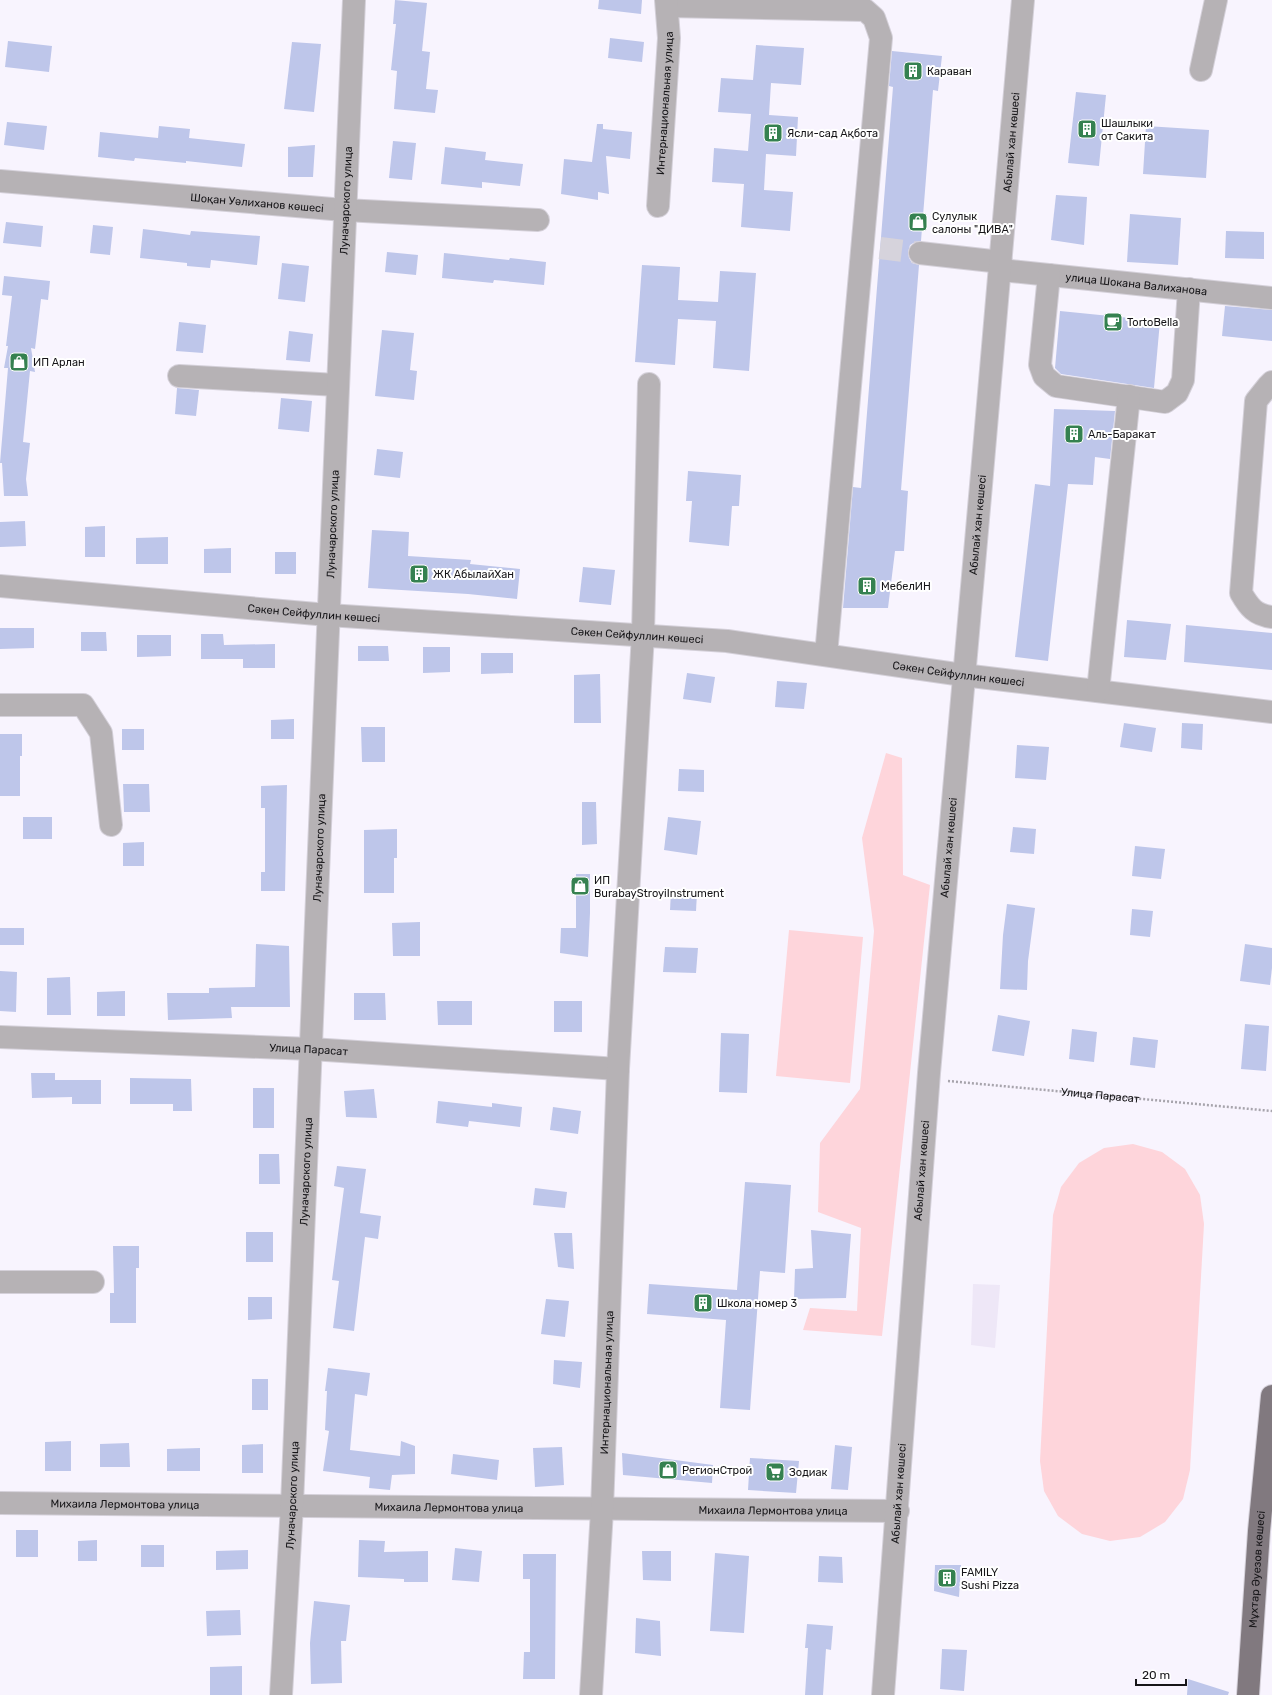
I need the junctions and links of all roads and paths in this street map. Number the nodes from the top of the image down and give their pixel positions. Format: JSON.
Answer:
{"nodes":[{"id":1,"x":354,"y":0,"type":"edge"},
{"id":2,"x":1023,"y":0,"type":"edge"},
{"id":3,"x":1216,"y":0,"type":"edge"},
{"id":4,"x":666,"y":3,"type":"edge"},
{"id":5,"x":806,"y":4,"type":"edge"},
{"id":6,"x":1201,"y":70,"type":"dead end"},
{"id":7,"x":0,"y":181,"type":"edge"},
{"id":8,"x":658,"y":206,"type":"dead end"},
{"id":9,"x":344,"y":210,"type":"junction"},
{"id":10,"x":538,"y":220,"type":"dead end"},
{"id":11,"x":920,"y":253,"type":"tunnel mouth"},
{"id":12,"x":1001,"y":266,"type":"junction"},
{"id":13,"x":1049,"y":275,"type":"junction"},
{"id":14,"x":1189,"y":289,"type":"junction"},
{"id":15,"x":1272,"y":298,"type":"edge"},
{"id":16,"x":178,"y":376,"type":"dead end"},
{"id":17,"x":1272,"y":382,"type":"edge"},
{"id":18,"x":649,"y":384,"type":"dead end"},
{"id":19,"x":337,"y":385,"type":"junction"},
{"id":20,"x":1129,"y":396,"type":"junction"},
{"id":21,"x":0,"y":586,"type":"edge"},
{"id":22,"x":328,"y":615,"type":"junction"},
{"id":23,"x":1272,"y":617,"type":"edge"},
{"id":24,"x":643,"y":634,"type":"junction"},
{"id":25,"x":826,"y":655,"type":"junction"},
{"id":26,"x":963,"y":675,"type":"junction"},
{"id":27,"x":1098,"y":691,"type":"junction"},
{"id":28,"x":0,"y":705,"type":"edge"},
{"id":29,"x":1272,"y":712,"type":"edge"},
{"id":30,"x":112,"y":825,"type":"dead end"},
{"id":31,"x":0,"y":1037,"type":"edge"},
{"id":32,"x":311,"y":1049,"type":"junction"},
{"id":33,"x":618,"y":1069,"type":"junction"},
{"id":34,"x":928,"y":1080,"type":"junction"},
{"id":35,"x":1272,"y":1111,"type":"edge"},
{"id":36,"x":0,"y":1282,"type":"edge"},
{"id":37,"x":93,"y":1282,"type":"dead end"},
{"id":38,"x":1272,"y":1396,"type":"edge"},
{"id":39,"x":0,"y":1502,"type":"edge"},
{"id":40,"x":292,"y":1505,"type":"junction"},
{"id":41,"x":602,"y":1510,"type":"junction"},
{"id":42,"x":898,"y":1511,"type":"junction"},
{"id":43,"x":1265,"y":1531,"type":"edge"},
{"id":44,"x":281,"y":1695,"type":"edge"},
{"id":45,"x":591,"y":1695,"type":"edge"},
{"id":46,"x":883,"y":1695,"type":"edge"},
{"id":47,"x":1248,"y":1695,"type":"edge"}],
"edges":[{"from":1,"to":9,"type":"street","name":"Луначарского улица"},
{"from":2,"to":12,"type":"street","name":"Абылай хан көшесі"},
{"from":3,"to":6,"type":"street"},
{"from":4,"to":5,"type":"street"},
{"from":4,"to":8,"type":"street","name":"Интернациональная улица"},
{"from":5,"to":25,"type":"street"},
{"from":7,"to":9,"type":"street","name":"Шоқан Уәлиханов көшесі"},
{"from":9,"to":10,"type":"street","name":"Шоқан Уәлиханов көшесі"},
{"from":9,"to":19,"type":"street","name":"Луначарского улица"},
{"from":11,"to":12,"type":"street","name":"улица Шокана Валиханова"},
{"from":12,"to":13,"type":"street","name":"улица Шокана Валиханова"},
{"from":12,"to":26,"type":"street","name":"Абылай хан көшесі"},
{"from":13,"to":14,"type":"street","name":"улица Шокана Валиханова"},
{"from":13,"to":20,"type":"street"},
{"from":14,"to":15,"type":"street","name":"улица Шокана Валиханова"},
{"from":14,"to":20,"type":"street"},
{"from":16,"to":19,"type":"street"},
{"from":17,"to":23,"type":"street"},
{"from":18,"to":24,"type":"street","name":"Интернациональная улица"},
{"from":19,"to":22,"type":"street","name":"Луначарского улица"},
{"from":20,"to":27,"type":"street"},
{"from":21,"to":22,"type":"street","name":"Сәкен Сейфуллин көшесі"},
{"from":22,"to":24,"type":"street","name":"Сәкен Сейфуллин көшесі"},
{"from":22,"to":32,"type":"street","name":"Луначарского улица"},
{"from":24,"to":25,"type":"street","name":"Сәкен Сейфуллин көшесі"},
{"from":24,"to":33,"type":"street","name":"Интернациональная улица"},
{"from":25,"to":26,"type":"street","name":"Сәкен Сейфуллин көшесі"},
{"from":26,"to":27,"type":"street","name":"Сәкен Сейфуллин көшесі"},
{"from":26,"to":34,"type":"street","name":"Абылай хан көшесі"},
{"from":27,"to":29,"type":"street","name":"Сәкен Сейфуллин көшесі"},
{"from":28,"to":30,"type":"street"},
{"from":31,"to":32,"type":"street","name":"Улица Парасат"},
{"from":32,"to":33,"type":"street","name":"Улица Парасат"},
{"from":32,"to":40,"type":"street","name":"Луначарского улица"},
{"from":33,"to":41,"type":"street","name":"Интернациональная улица"},
{"from":34,"to":35,"type":"path","name":"Улица Парасат"},
{"from":34,"to":42,"type":"street","name":"Абылай хан көшесі"},
{"from":36,"to":37,"type":"street"},
{"from":38,"to":43,"type":"main road","name":"Мұхтар Әуезов көшесі"},
{"from":39,"to":40,"type":"street","name":"Михаила Лермонтова улица"},
{"from":40,"to":41,"type":"street","name":"Михаила Лермонтова улица"},
{"from":40,"to":44,"type":"street","name":"Луначарского улица"},
{"from":41,"to":42,"type":"street","name":"Михаила Лермонтова улица"},
{"from":41,"to":45,"type":"street","name":"Интернациональная улица"},
{"from":42,"to":46,"type":"street","name":"Абылай хан көшесі"},
{"from":43,"to":47,"type":"main road","name":"Мұхтар Әуезов көшесі"}]}
